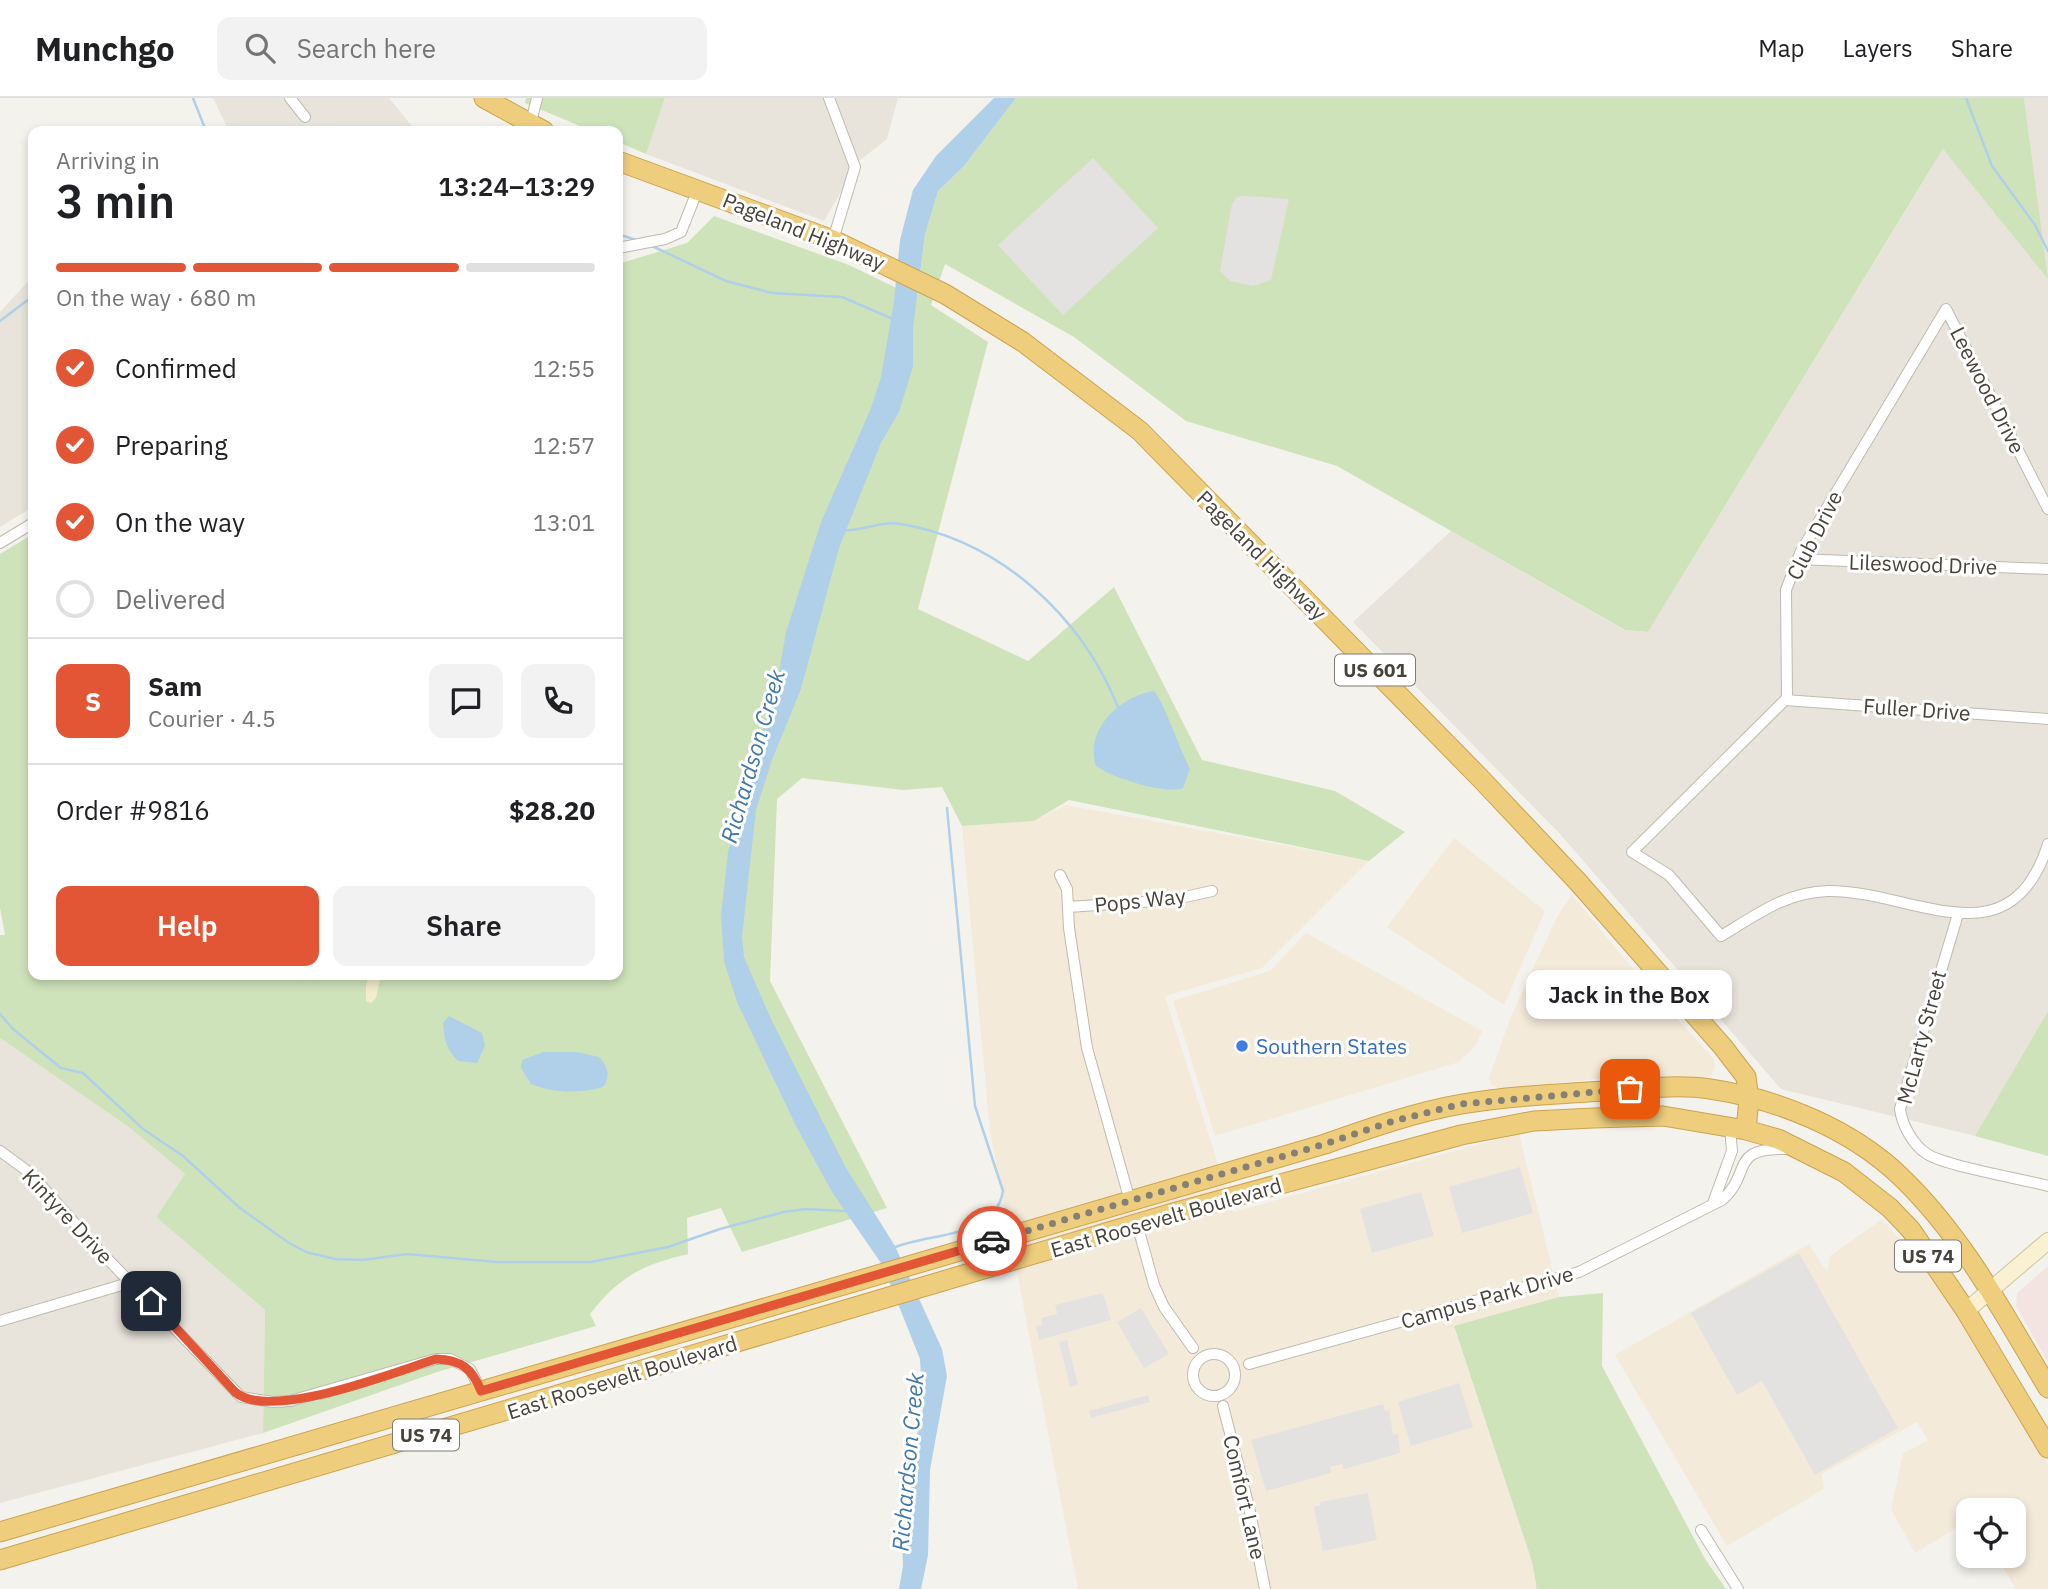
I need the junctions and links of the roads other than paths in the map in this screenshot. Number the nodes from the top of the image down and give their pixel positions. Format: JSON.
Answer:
{"nodes":[{"id":1,"x":290,"y":98,"type":"edge"},
{"id":2,"x":484,"y":98,"type":"edge"},
{"id":3,"x":537,"y":98,"type":"edge"},
{"id":4,"x":829,"y":98,"type":"edge"},
{"id":5,"x":305,"y":117,"type":"dead end"},
{"id":6,"x":533,"y":126,"type":"edge"},
{"id":7,"x":537,"y":126,"type":"edge"},
{"id":8,"x":623,"y":163,"type":"edge"},
{"id":9,"x":698,"y":189,"type":"junction"},
{"id":10,"x":833,"y":240,"type":"junction"},
{"id":11,"x":623,"y":247,"type":"edge"},
{"id":12,"x":1946,"y":309,"type":"joint"},
{"id":13,"x":2048,"y":509,"type":"edge"},
{"id":14,"x":28,"y":526,"type":"edge"},
{"id":15,"x":0,"y":543,"type":"edge"},
{"id":16,"x":1798,"y":559,"type":"junction"},
{"id":17,"x":2048,"y":569,"type":"edge"},
{"id":18,"x":1785,"y":700,"type":"junction"},
{"id":19,"x":2048,"y":719,"type":"edge"},
{"id":20,"x":2048,"y":844,"type":"edge"},
{"id":21,"x":1060,"y":875,"type":"dead end"},
{"id":22,"x":1212,"y":891,"type":"dead end"},
{"id":23,"x":1068,"y":907,"type":"junction"},
{"id":24,"x":1958,"y":914,"type":"junction"},
{"id":25,"x":1630,"y":1089,"type":"junction"},
{"id":26,"x":1749,"y":1099,"type":"junction"},
{"id":27,"x":1480,"y":1102,"type":"junction"},
{"id":28,"x":1738,"y":1129,"type":"junction"},
{"id":29,"x":1483,"y":1131,"type":"junction"},
{"id":30,"x":1798,"y":1149,"type":"junction"},
{"id":31,"x":0,"y":1151,"type":"edge"},
{"id":32,"x":1287,"y":1154,"type":"junction"},
{"id":33,"x":1378,"y":1156,"type":"junction"},
{"id":34,"x":2048,"y":1186,"type":"edge"},
{"id":35,"x":1130,"y":1200,"type":"junction"},
{"id":36,"x":1713,"y":1203,"type":"junction"},
{"id":37,"x":1137,"y":1224,"type":"junction"},
{"id":38,"x":2048,"y":1241,"type":"edge"},
{"id":39,"x":999,"y":1266,"type":"junction"},
{"id":40,"x":132,"y":1282,"type":"junction"},
{"id":41,"x":1990,"y":1290,"type":"junction"},
{"id":42,"x":1966,"y":1311,"type":"junction"},
{"id":43,"x":0,"y":1321,"type":"edge"},
{"id":44,"x":669,"y":1336,"type":"junction"},
{"id":45,"x":1193,"y":1348,"type":"junction"},
{"id":46,"x":1206,"y":1355,"type":"junction"},
{"id":47,"x":1231,"y":1363,"type":"junction"},
{"id":48,"x":1196,"y":1364,"type":"junction"},
{"id":49,"x":1250,"y":1364,"type":"junction"},
{"id":50,"x":1235,"y":1376,"type":"junction"},
{"id":51,"x":2048,"y":1388,"type":"edge"},
{"id":52,"x":481,"y":1391,"type":"junction"},
{"id":53,"x":1225,"y":1393,"type":"junction"},
{"id":54,"x":1209,"y":1395,"type":"junction"},
{"id":55,"x":1223,"y":1406,"type":"junction"},
{"id":56,"x":494,"y":1415,"type":"junction"},
{"id":57,"x":2048,"y":1448,"type":"edge"},
{"id":58,"x":304,"y":1472,"type":"junction"},
{"id":59,"x":1701,"y":1530,"type":"dead end"},
{"id":60,"x":0,"y":1532,"type":"edge"},
{"id":61,"x":0,"y":1560,"type":"edge"},
{"id":62,"x":1265,"y":1589,"type":"edge"},
{"id":63,"x":1738,"y":1589,"type":"edge"}],
"edges":[{"from":1,"to":5,"type":"street"},
{"from":2,"to":6,"type":"highway"},
{"from":3,"to":7,"type":"street"},
{"from":4,"to":10,"type":"street"},
{"from":8,"to":9,"type":"highway","name":"Pageland Highway","number":"US 601"},
{"from":9,"to":10,"type":"highway","name":"Pageland Highway","number":"US 601"},
{"from":9,"to":11,"type":"street"},
{"from":10,"to":26,"type":"highway","name":"Pageland Highway","number":"US 601"},
{"from":12,"to":13,"type":"street","name":"Leewood Drive"},
{"from":12,"to":16,"type":"street","name":"Club Drive"},
{"from":14,"to":15,"type":"street"},
{"from":16,"to":17,"type":"street","name":"Lileswood Drive"},
{"from":16,"to":18,"type":"street","name":"Club Drive"},
{"from":18,"to":19,"type":"street","name":"Fuller Drive"},
{"from":18,"to":24,"type":"street"},
{"from":20,"to":24,"type":"street"},
{"from":21,"to":23,"type":"street"},
{"from":22,"to":23,"type":"street","name":"Pops Way"},
{"from":23,"to":35,"type":"street"},
{"from":24,"to":34,"type":"street","name":"McLarty Street"},
{"from":25,"to":26,"type":"highway","name":"East Roosevelt Boulevard","number":"US 74"},
{"from":25,"to":27,"type":"highway","name":"East Roosevelt Boulevard","number":"US 74"},
{"from":25,"to":29,"type":"highway"},
{"from":26,"to":28,"type":"highway","name":"Pageland Highway","number":"US 601"},
{"from":26,"to":41,"type":"highway","name":"East Roosevelt Boulevard","number":"US 74"},
{"from":27,"to":32,"type":"highway","name":"East Roosevelt Boulevard","number":"US 74"},
{"from":27,"to":33,"type":"highway"},
{"from":28,"to":29,"type":"highway","name":"East Roosevelt Boulevard","number":"US 74"},
{"from":28,"to":30,"type":"highway","name":"East Roosevelt Boulevard","number":"US 74"},
{"from":28,"to":36,"type":"street"},
{"from":29,"to":33,"type":"highway","name":"East Roosevelt Boulevard","number":"US 74"},
{"from":30,"to":36,"type":"street","name":"Campus Park Drive"},
{"from":30,"to":42,"type":"highway","name":"East Roosevelt Boulevard","number":"US 74"},
{"from":31,"to":40,"type":"street","name":"Kintyre Drive"},
{"from":32,"to":35,"type":"highway","name":"East Roosevelt Boulevard","number":"US 74"},
{"from":32,"to":37,"type":"highway"},
{"from":33,"to":37,"type":"highway","name":"East Roosevelt Boulevard","number":"US 74"},
{"from":35,"to":39,"type":"highway"},
{"from":35,"to":44,"type":"highway","name":"East Roosevelt Boulevard","number":"US 74"},
{"from":36,"to":49,"type":"street","name":"Campus Park Drive"},
{"from":37,"to":39,"type":"highway","name":"East Roosevelt Boulevard","number":"US 74"},
{"from":37,"to":45,"type":"street","name":"Comfort Lane"},
{"from":38,"to":41,"type":"main road"},
{"from":39,"to":56,"type":"highway","name":"East Roosevelt Boulevard","number":"US 74"},
{"from":40,"to":43,"type":"street"},
{"from":40,"to":52,"type":"street","name":"Kintyre Drive"},
{"from":41,"to":42,"type":"main road"},
{"from":41,"to":51,"type":"highway","name":"East Roosevelt Boulevard","number":"US 74"},
{"from":42,"to":57,"type":"highway","name":"East Roosevelt Boulevard","number":"US 74"},
{"from":44,"to":52,"type":"highway","name":"East Roosevelt Boulevard","number":"US 74"},
{"from":44,"to":56,"type":"highway"},
{"from":45,"to":46,"type":"street","name":"Comfort Lane"},
{"from":45,"to":48,"type":"street","name":"Comfort Lane"},
{"from":46,"to":47,"type":"street","name":"Comfort Lane"},
{"from":46,"to":48,"type":"street"},
{"from":47,"to":49,"type":"street","name":"Campus Park Drive"},
{"from":47,"to":50,"type":"street"},
{"from":48,"to":54,"type":"street","name":"Comfort Lane"},
{"from":49,"to":50,"type":"street","name":"Campus Park Drive"},
{"from":50,"to":53,"type":"street","name":"Comfort Lane"},
{"from":52,"to":58,"type":"highway"},
{"from":52,"to":60,"type":"highway","name":"East Roosevelt Boulevard","number":"US 74"},
{"from":53,"to":54,"type":"street"},
{"from":53,"to":55,"type":"street","name":"Comfort Lane"},
{"from":54,"to":55,"type":"street","name":"Comfort Lane"},
{"from":55,"to":62,"type":"street","name":"Comfort Lane"},
{"from":56,"to":58,"type":"highway","name":"East Roosevelt Boulevard","number":"US 74"},
{"from":58,"to":61,"type":"highway","name":"East Roosevelt Boulevard","number":"US 74"},
{"from":59,"to":63,"type":"street"}]}
